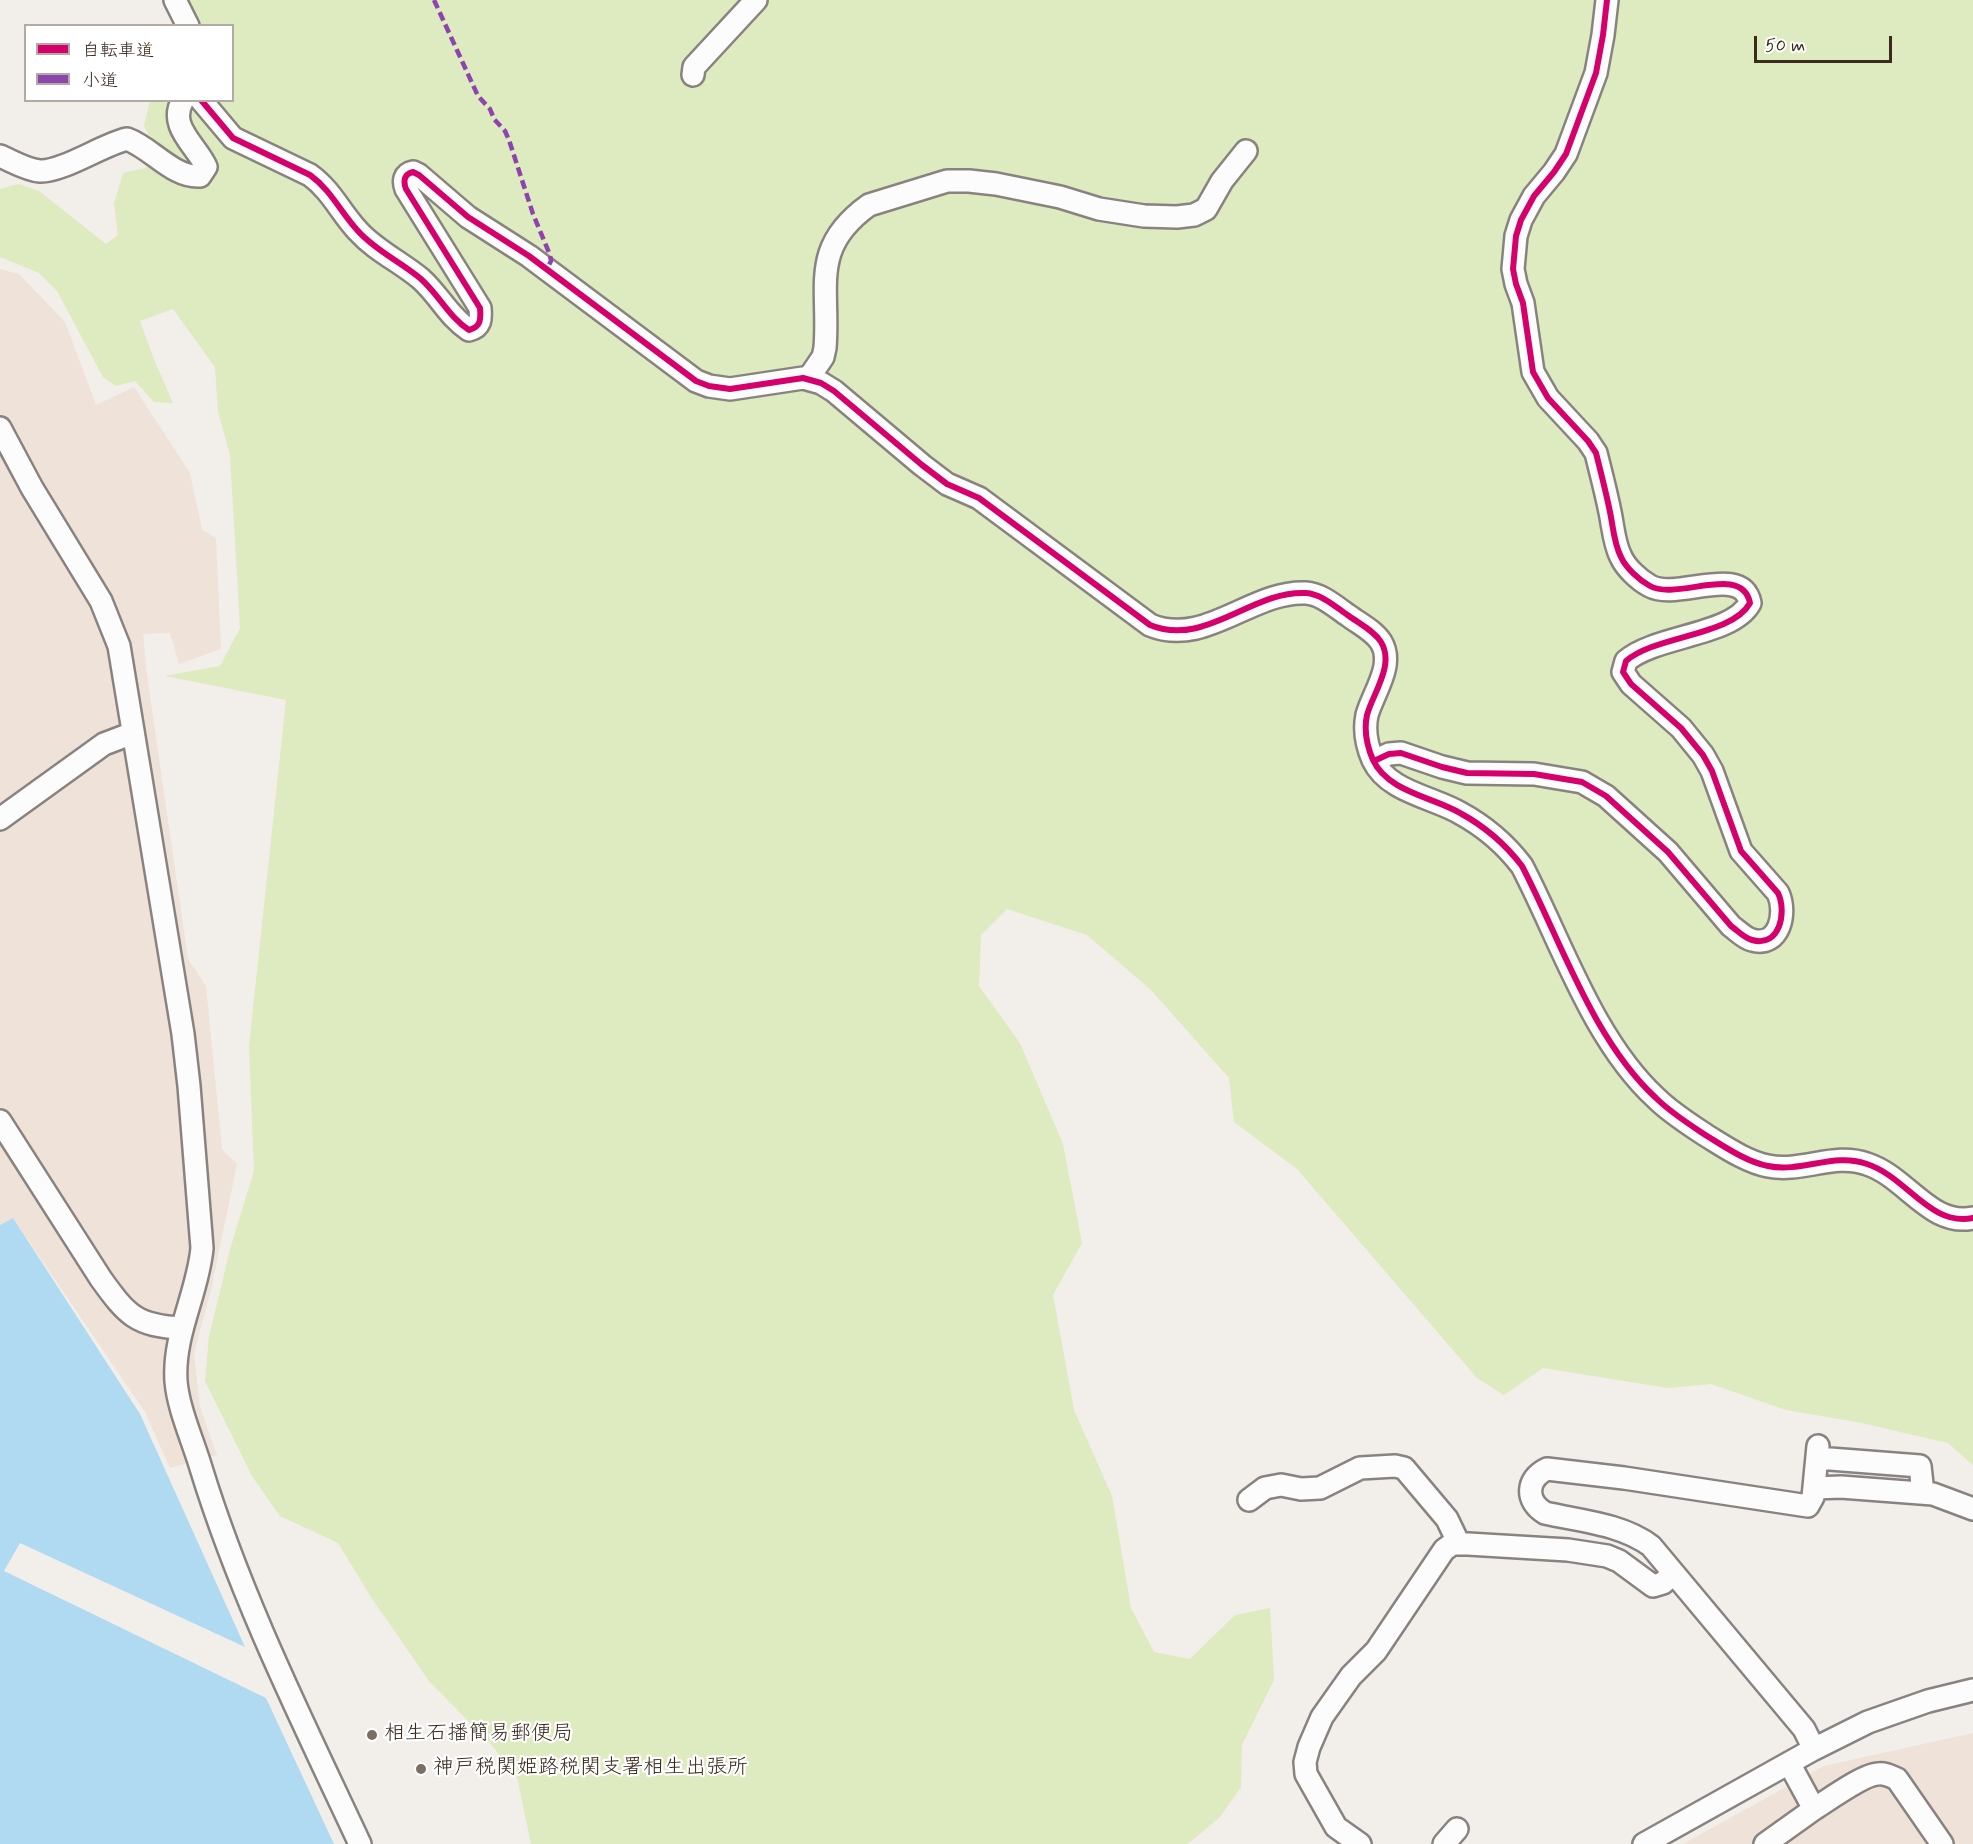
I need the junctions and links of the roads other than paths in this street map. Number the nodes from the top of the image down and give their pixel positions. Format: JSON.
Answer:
{"nodes":[{"id":1,"x":175,"y":0,"type":"edge"},
{"id":2,"x":756,"y":0,"type":"edge"},
{"id":3,"x":1607,"y":0,"type":"edge"},
{"id":4,"x":187,"y":24,"type":"edge"},
{"id":5,"x":693,"y":75,"type":"dead end"},
{"id":6,"x":182,"y":102,"type":"edge"},
{"id":7,"x":203,"y":102,"type":"edge"},
{"id":8,"x":1246,"y":151,"type":"dead end"},
{"id":9,"x":0,"y":156,"type":"edge"},
{"id":10,"x":808,"y":379,"type":"junction"},
{"id":11,"x":0,"y":428,"type":"edge"},
{"id":12,"x":133,"y":733,"type":"junction"},
{"id":13,"x":1374,"y":761,"type":"junction"},
{"id":14,"x":0,"y":819,"type":"edge"},
{"id":15,"x":0,"y":1121,"type":"edge"},
{"id":16,"x":1973,"y":1218,"type":"edge"},
{"id":17,"x":182,"y":1328,"type":"junction"},
{"id":18,"x":1814,"y":1488,"type":"junction"},
{"id":19,"x":1923,"y":1493,"type":"junction"},
{"id":20,"x":1250,"y":1500,"type":"dead end"},
{"id":21,"x":1973,"y":1509,"type":"edge"},
{"id":22,"x":1459,"y":1544,"type":"junction"},
{"id":23,"x":1673,"y":1573,"type":"junction"},
{"id":24,"x":1973,"y":1690,"type":"edge"},
{"id":25,"x":1814,"y":1749,"type":"junction"},
{"id":26,"x":1789,"y":1763,"type":"junction"},
{"id":27,"x":1814,"y":1809,"type":"junction"},
{"id":28,"x":360,"y":1844,"type":"edge"},
{"id":29,"x":1360,"y":1844,"type":"edge"},
{"id":30,"x":1644,"y":1844,"type":"edge"},
{"id":31,"x":1765,"y":1844,"type":"edge"},
{"id":32,"x":1942,"y":1844,"type":"edge"}],
"edges":[{"from":1,"to":4,"type":"street"},
{"from":2,"to":5,"type":"street"},
{"from":3,"to":13,"type":"street"},
{"from":6,"to":9,"type":"street"},
{"from":7,"to":10,"type":"street"},
{"from":8,"to":10,"type":"street"},
{"from":10,"to":13,"type":"street"},
{"from":11,"to":12,"type":"street"},
{"from":12,"to":14,"type":"street"},
{"from":12,"to":17,"type":"street"},
{"from":13,"to":16,"type":"street"},
{"from":15,"to":17,"type":"street"},
{"from":17,"to":28,"type":"street"},
{"from":18,"to":19,"type":"street"},
{"from":18,"to":19,"type":"street"},
{"from":18,"to":23,"type":"street"},
{"from":19,"to":21,"type":"street"},
{"from":20,"to":22,"type":"street"},
{"from":22,"to":23,"type":"street"},
{"from":22,"to":29,"type":"street"},
{"from":23,"to":25,"type":"street"},
{"from":24,"to":25,"type":"street"},
{"from":25,"to":26,"type":"street"},
{"from":26,"to":27,"type":"street"},
{"from":26,"to":30,"type":"street"},
{"from":27,"to":31,"type":"street"},
{"from":27,"to":32,"type":"street"}]}
